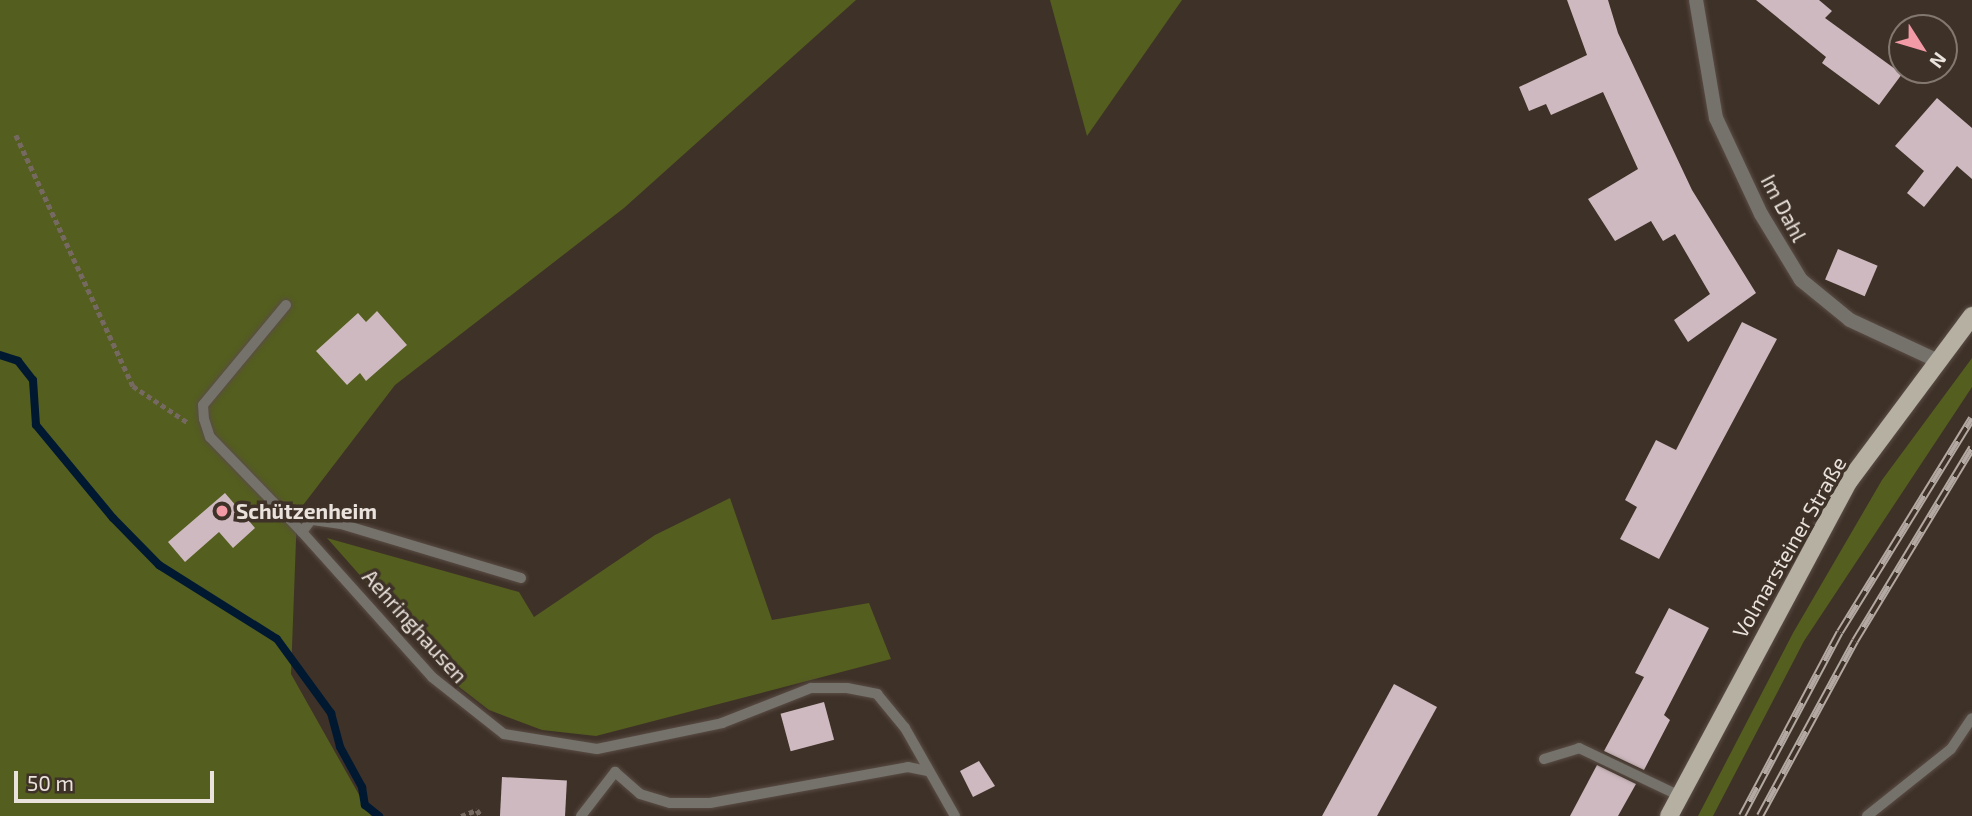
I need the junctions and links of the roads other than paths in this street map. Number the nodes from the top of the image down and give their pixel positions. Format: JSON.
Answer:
{"nodes":[{"id":1,"x":1696,"y":0,"type":"edge"},
{"id":2,"x":286,"y":305,"type":"dead end"},
{"id":3,"x":1972,"y":316,"type":"edge"},
{"id":4,"x":1938,"y":360,"type":"junction"},
{"id":5,"x":302,"y":531,"type":"junction"},
{"id":6,"x":521,"y":578,"type":"dead end"},
{"id":7,"x":1972,"y":718,"type":"edge"},
{"id":8,"x":1544,"y":759,"type":"dead end"},
{"id":9,"x":927,"y":771,"type":"junction"},
{"id":10,"x":1678,"y":795,"type":"junction"},
{"id":11,"x":581,"y":816,"type":"edge"},
{"id":12,"x":955,"y":816,"type":"edge"},
{"id":13,"x":1669,"y":816,"type":"edge"},
{"id":14,"x":1867,"y":816,"type":"edge"}],
"edges":[{"from":1,"to":4,"type":"street","name":"Im Dahl"},
{"from":2,"to":5,"type":"lane"},
{"from":3,"to":4,"type":"main road","name":"Volmarsteiner Straße"},
{"from":4,"to":10,"type":"main road","name":"Volmarsteiner Straße"},
{"from":5,"to":6,"type":"lane","name":"Aehringhausen"},
{"from":5,"to":9,"type":"lane","name":"Aehringhausen"},
{"from":7,"to":14,"type":"lane"},
{"from":8,"to":10,"type":"lane"},
{"from":9,"to":11,"type":"lane"},
{"from":9,"to":12,"type":"lane","name":"Aehringhausen"},
{"from":10,"to":13,"type":"main road","name":"Volmarsteiner Straße"}]}
